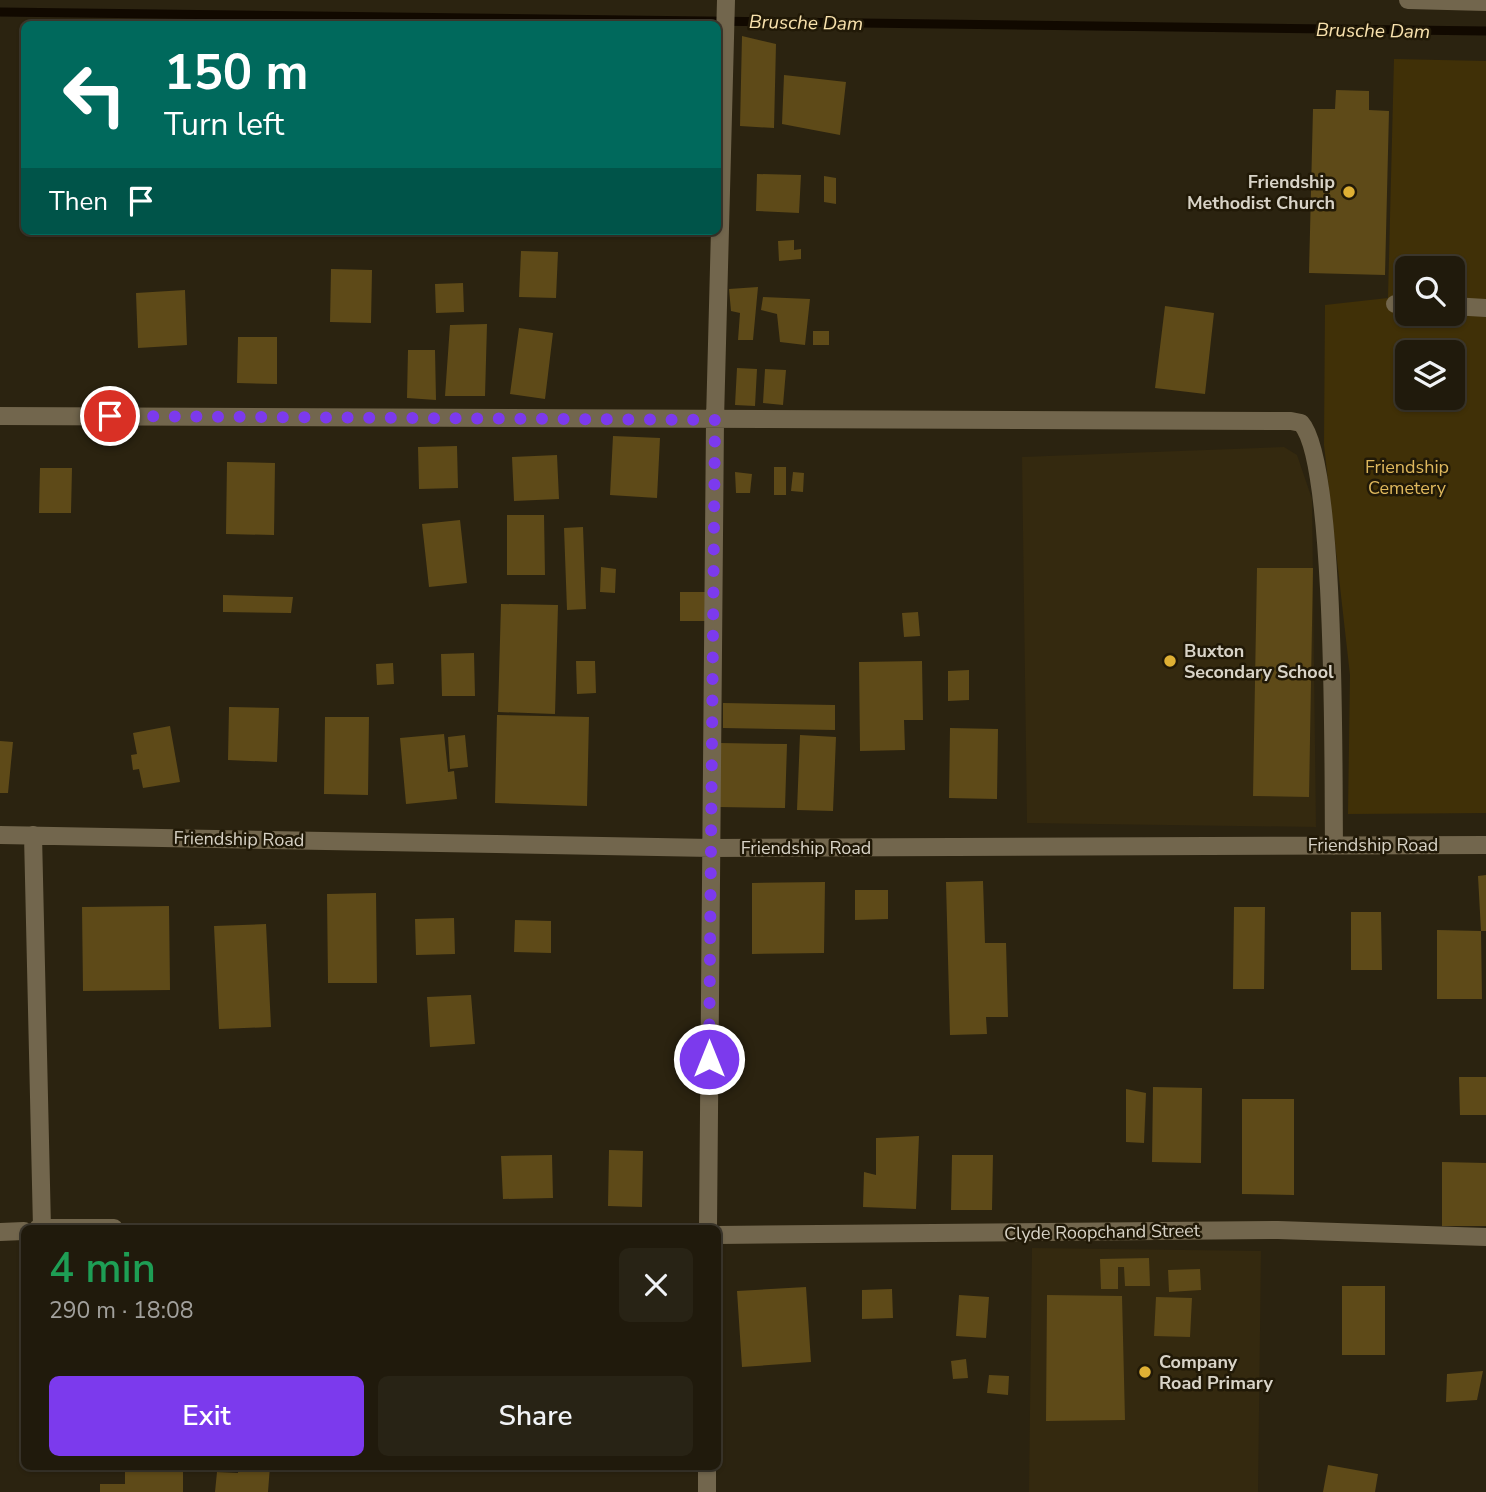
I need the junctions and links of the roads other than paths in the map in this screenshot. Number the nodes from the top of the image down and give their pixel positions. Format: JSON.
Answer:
{"nodes":[{"id":1,"x":726,"y":0,"type":"edge"},
{"id":2,"x":1408,"y":0,"type":"edge"},
{"id":3,"x":1486,"y":2,"type":"edge"},
{"id":4,"x":721,"y":197,"type":"edge"},
{"id":5,"x":720,"y":235,"type":"edge"},
{"id":6,"x":1465,"y":307,"type":"edge"},
{"id":7,"x":1486,"y":308,"type":"edge"},
{"id":8,"x":0,"y":416,"type":"edge"},
{"id":9,"x":715,"y":420,"type":"junction"},
{"id":10,"x":0,"y":835,"type":"edge"},
{"id":11,"x":33,"y":835,"type":"junction"},
{"id":12,"x":1486,"y":845,"type":"edge"},
{"id":13,"x":1334,"y":846,"type":"junction"},
{"id":14,"x":710,"y":848,"type":"junction"},
{"id":15,"x":40,"y":1225,"type":"edge"},
{"id":16,"x":708,"y":1225,"type":"edge"},
{"id":17,"x":21,"y":1231,"type":"edge"},
{"id":18,"x":0,"y":1232,"type":"edge"},
{"id":19,"x":721,"y":1235,"type":"edge"},
{"id":20,"x":1486,"y":1237,"type":"edge"},
{"id":21,"x":707,"y":1470,"type":"edge"},
{"id":22,"x":707,"y":1492,"type":"edge"}],
"edges":[{"from":1,"to":4,"type":"street"},
{"from":2,"to":3,"type":"street"},
{"from":5,"to":9,"type":"street"},
{"from":6,"to":7,"type":"street"},
{"from":8,"to":9,"type":"street"},
{"from":9,"to":13,"type":"street"},
{"from":9,"to":14,"type":"street"},
{"from":10,"to":11,"type":"street","name":"Friendship Road"},
{"from":11,"to":14,"type":"street","name":"Friendship Road"},
{"from":11,"to":15,"type":"street"},
{"from":12,"to":13,"type":"street","name":"Friendship Road"},
{"from":13,"to":14,"type":"street","name":"Friendship Road"},
{"from":14,"to":16,"type":"street"},
{"from":17,"to":18,"type":"street"},
{"from":19,"to":20,"type":"street","name":"Clyde Roopchand Street"},
{"from":21,"to":22,"type":"street"}]}
